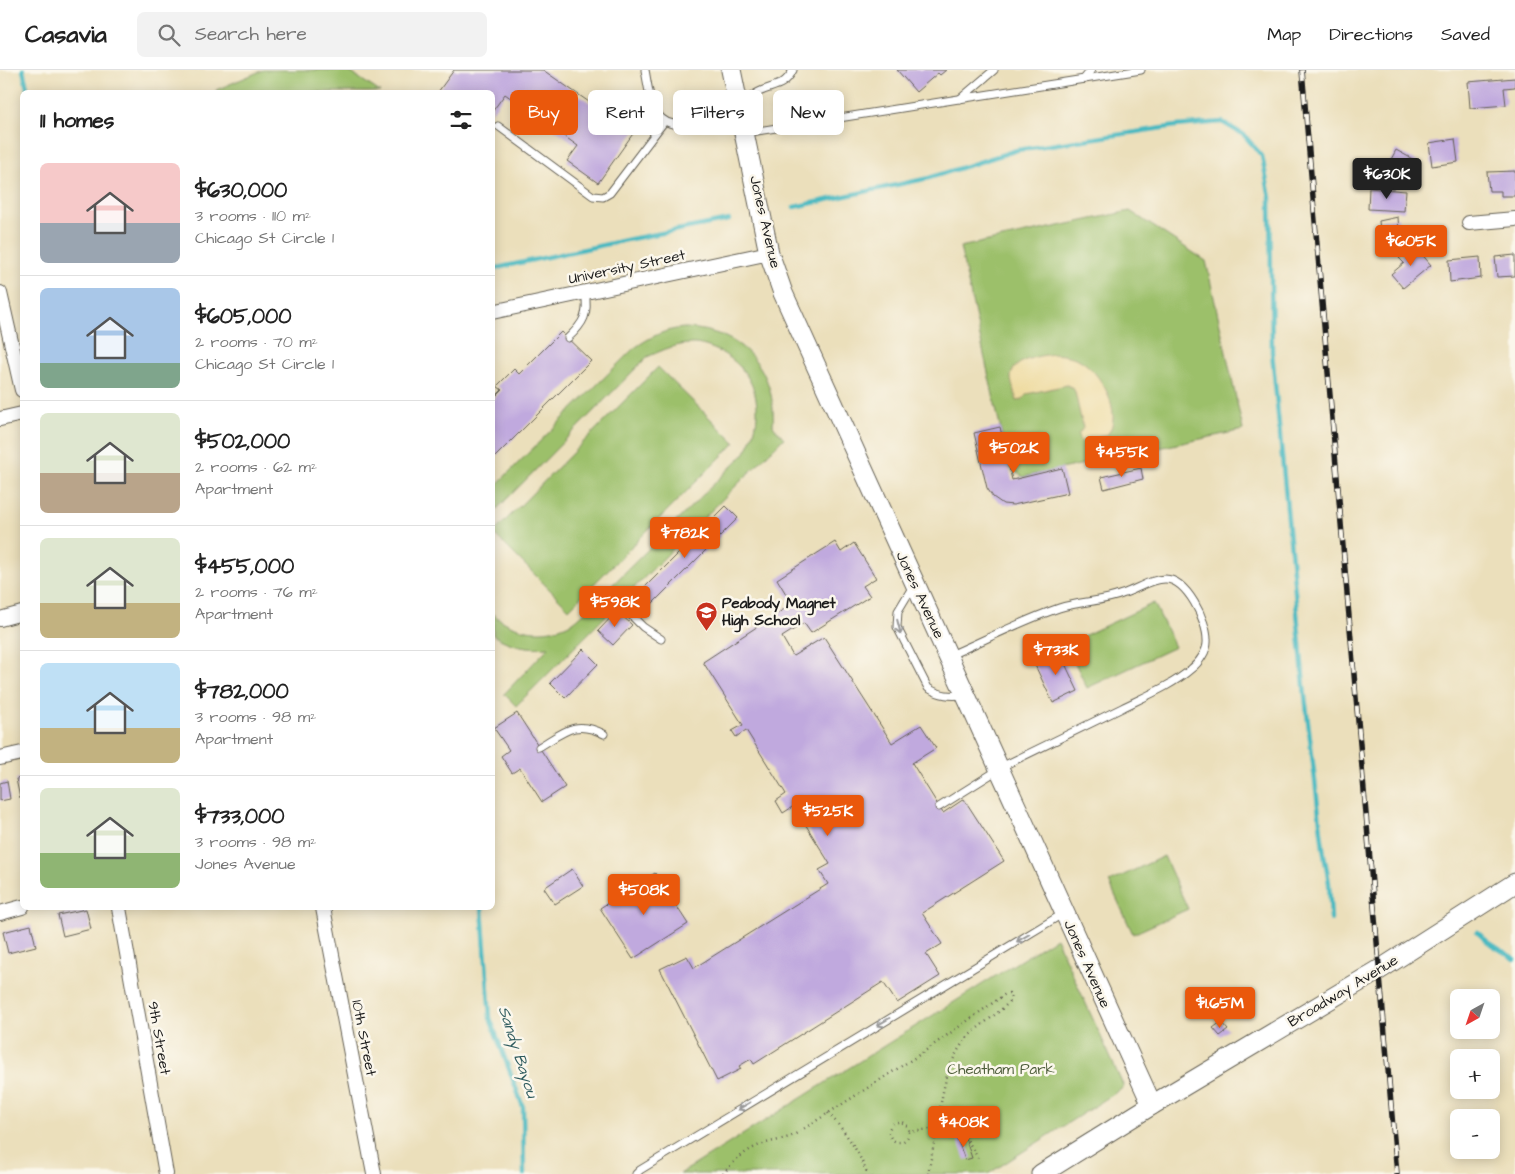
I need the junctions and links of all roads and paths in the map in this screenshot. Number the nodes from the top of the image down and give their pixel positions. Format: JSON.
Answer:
{"nodes":[{"id":1,"x":644,"y":70,"type":"edge"},
{"id":2,"x":731,"y":70,"type":"edge"},
{"id":3,"x":793,"y":70,"type":"edge"},
{"id":4,"x":994,"y":70,"type":"edge"},
{"id":5,"x":1091,"y":70,"type":"edge"},
{"id":6,"x":1140,"y":70,"type":"edge"},
{"id":7,"x":1084,"y":79,"type":"junction"},
{"id":8,"x":736,"y":90,"type":"edge"},
{"id":9,"x":763,"y":91,"type":"edge"},
{"id":10,"x":959,"y":99,"type":"junction"},
{"id":11,"x":664,"y":122,"type":"junction"},
{"id":12,"x":673,"y":124,"type":"edge"},
{"id":13,"x":498,"y":126,"type":"dead end"},
{"id":14,"x":763,"y":131,"type":"edge"},
{"id":15,"x":745,"y":135,"type":"edge"},
{"id":16,"x":1515,"y":219,"type":"edge"},
{"id":17,"x":1469,"y":223,"type":"dead end"},
{"id":18,"x":769,"y":252,"type":"junction"},
{"id":19,"x":585,"y":292,"type":"junction"},
{"id":20,"x":0,"y":293,"type":"edge"},
{"id":21,"x":495,"y":311,"type":"edge"},
{"id":22,"x":568,"y":338,"type":"dead end"},
{"id":23,"x":20,"y":381,"type":"edge"},
{"id":24,"x":20,"y":414,"type":"edge"},
{"id":25,"x":0,"y":418,"type":"edge"},
{"id":26,"x":915,"y":584,"type":"junction"},
{"id":27,"x":621,"y":605,"type":"dead end"},
{"id":28,"x":20,"y":614,"type":"edge"},
{"id":29,"x":0,"y":619,"type":"edge"},
{"id":30,"x":661,"y":639,"type":"dead end"},
{"id":31,"x":948,"y":656,"type":"junction"},
{"id":32,"x":966,"y":695,"type":"junction"},
{"id":33,"x":604,"y":734,"type":"dead end"},
{"id":34,"x":539,"y":747,"type":"dead end"},
{"id":35,"x":20,"y":753,"type":"edge"},
{"id":36,"x":0,"y":758,"type":"edge"},
{"id":37,"x":999,"y":769,"type":"junction"},
{"id":38,"x":940,"y":807,"type":"dead end"},
{"id":39,"x":1515,"y":883,"type":"edge"},
{"id":40,"x":20,"y":907,"type":"edge"},
{"id":41,"x":120,"y":910,"type":"edge"},
{"id":42,"x":323,"y":910,"type":"edge"},
{"id":43,"x":0,"y":912,"type":"edge"},
{"id":44,"x":1064,"y":913,"type":"junction"},
{"id":45,"x":1152,"y":1105,"type":"junction"},
{"id":46,"x":828,"y":1113,"type":"junction"},
{"id":47,"x":979,"y":1117,"type":"dead end"},
{"id":48,"x":960,"y":1122,"type":"junction"},
{"id":49,"x":937,"y":1128,"type":"junction"},
{"id":50,"x":909,"y":1132,"type":"junction"},
{"id":51,"x":978,"y":1158,"type":"dead end"},
{"id":52,"x":166,"y":1174,"type":"edge"},
{"id":53,"x":374,"y":1174,"type":"edge"},
{"id":54,"x":636,"y":1174,"type":"edge"},
{"id":55,"x":723,"y":1174,"type":"edge"},
{"id":56,"x":867,"y":1174,"type":"edge"},
{"id":57,"x":928,"y":1174,"type":"edge"},
{"id":58,"x":1041,"y":1174,"type":"edge"}],
"edges":[{"from":1,"to":11,"type":"lane"},
{"from":2,"to":8,"type":"street","name":"Jones Avenue"},
{"from":3,"to":9,"type":"lane"},
{"from":4,"to":10,"type":"lane"},
{"from":5,"to":7,"type":"lane"},
{"from":6,"to":7,"type":"lane"},
{"from":7,"to":10,"type":"lane"},
{"from":10,"to":14,"type":"lane"},
{"from":11,"to":12,"type":"lane"},
{"from":11,"to":13,"type":"lane"},
{"from":15,"to":18,"type":"street","name":"Jones Avenue"},
{"from":16,"to":17,"type":"street"},
{"from":18,"to":19,"type":"street","name":"University Street"},
{"from":18,"to":26,"type":"street","name":"Jones Avenue"},
{"from":19,"to":21,"type":"street","name":"University Street"},
{"from":19,"to":22,"type":"lane"},
{"from":20,"to":23,"type":"street"},
{"from":24,"to":25,"type":"street"},
{"from":26,"to":31,"type":"street","name":"Jones Avenue"},
{"from":26,"to":32,"type":"lane","one_way":true},
{"from":27,"to":30,"type":"lane"},
{"from":28,"to":29,"type":"street"},
{"from":31,"to":32,"type":"street","name":"Jones Avenue"},
{"from":31,"to":37,"type":"lane"},
{"from":32,"to":37,"type":"street","name":"Jones Avenue"},
{"from":33,"to":34,"type":"lane"},
{"from":35,"to":36,"type":"street"},
{"from":37,"to":38,"type":"lane"},
{"from":37,"to":44,"type":"street","name":"Jones Avenue"},
{"from":39,"to":45,"type":"street","name":"Broadway Avenue"},
{"from":40,"to":43,"type":"street"},
{"from":41,"to":52,"type":"street","name":"9th Street"},
{"from":42,"to":53,"type":"street","name":"10th Street"},
{"from":44,"to":45,"type":"street","name":"Jones Avenue"},
{"from":44,"to":54,"type":"lane","one_way":true},
{"from":45,"to":58,"type":"street","name":"Broadway Avenue"},
{"from":46,"to":49,"type":"path"},
{"from":46,"to":55,"type":"path"},
{"from":46,"to":56,"type":"path"},
{"from":47,"to":48,"type":"path"},
{"from":48,"to":49,"type":"path"},
{"from":48,"to":51,"type":"path"},
{"from":49,"to":50,"type":"path"},
{"from":49,"to":57,"type":"path"},
{"from":50,"to":50,"type":"path"}]}
